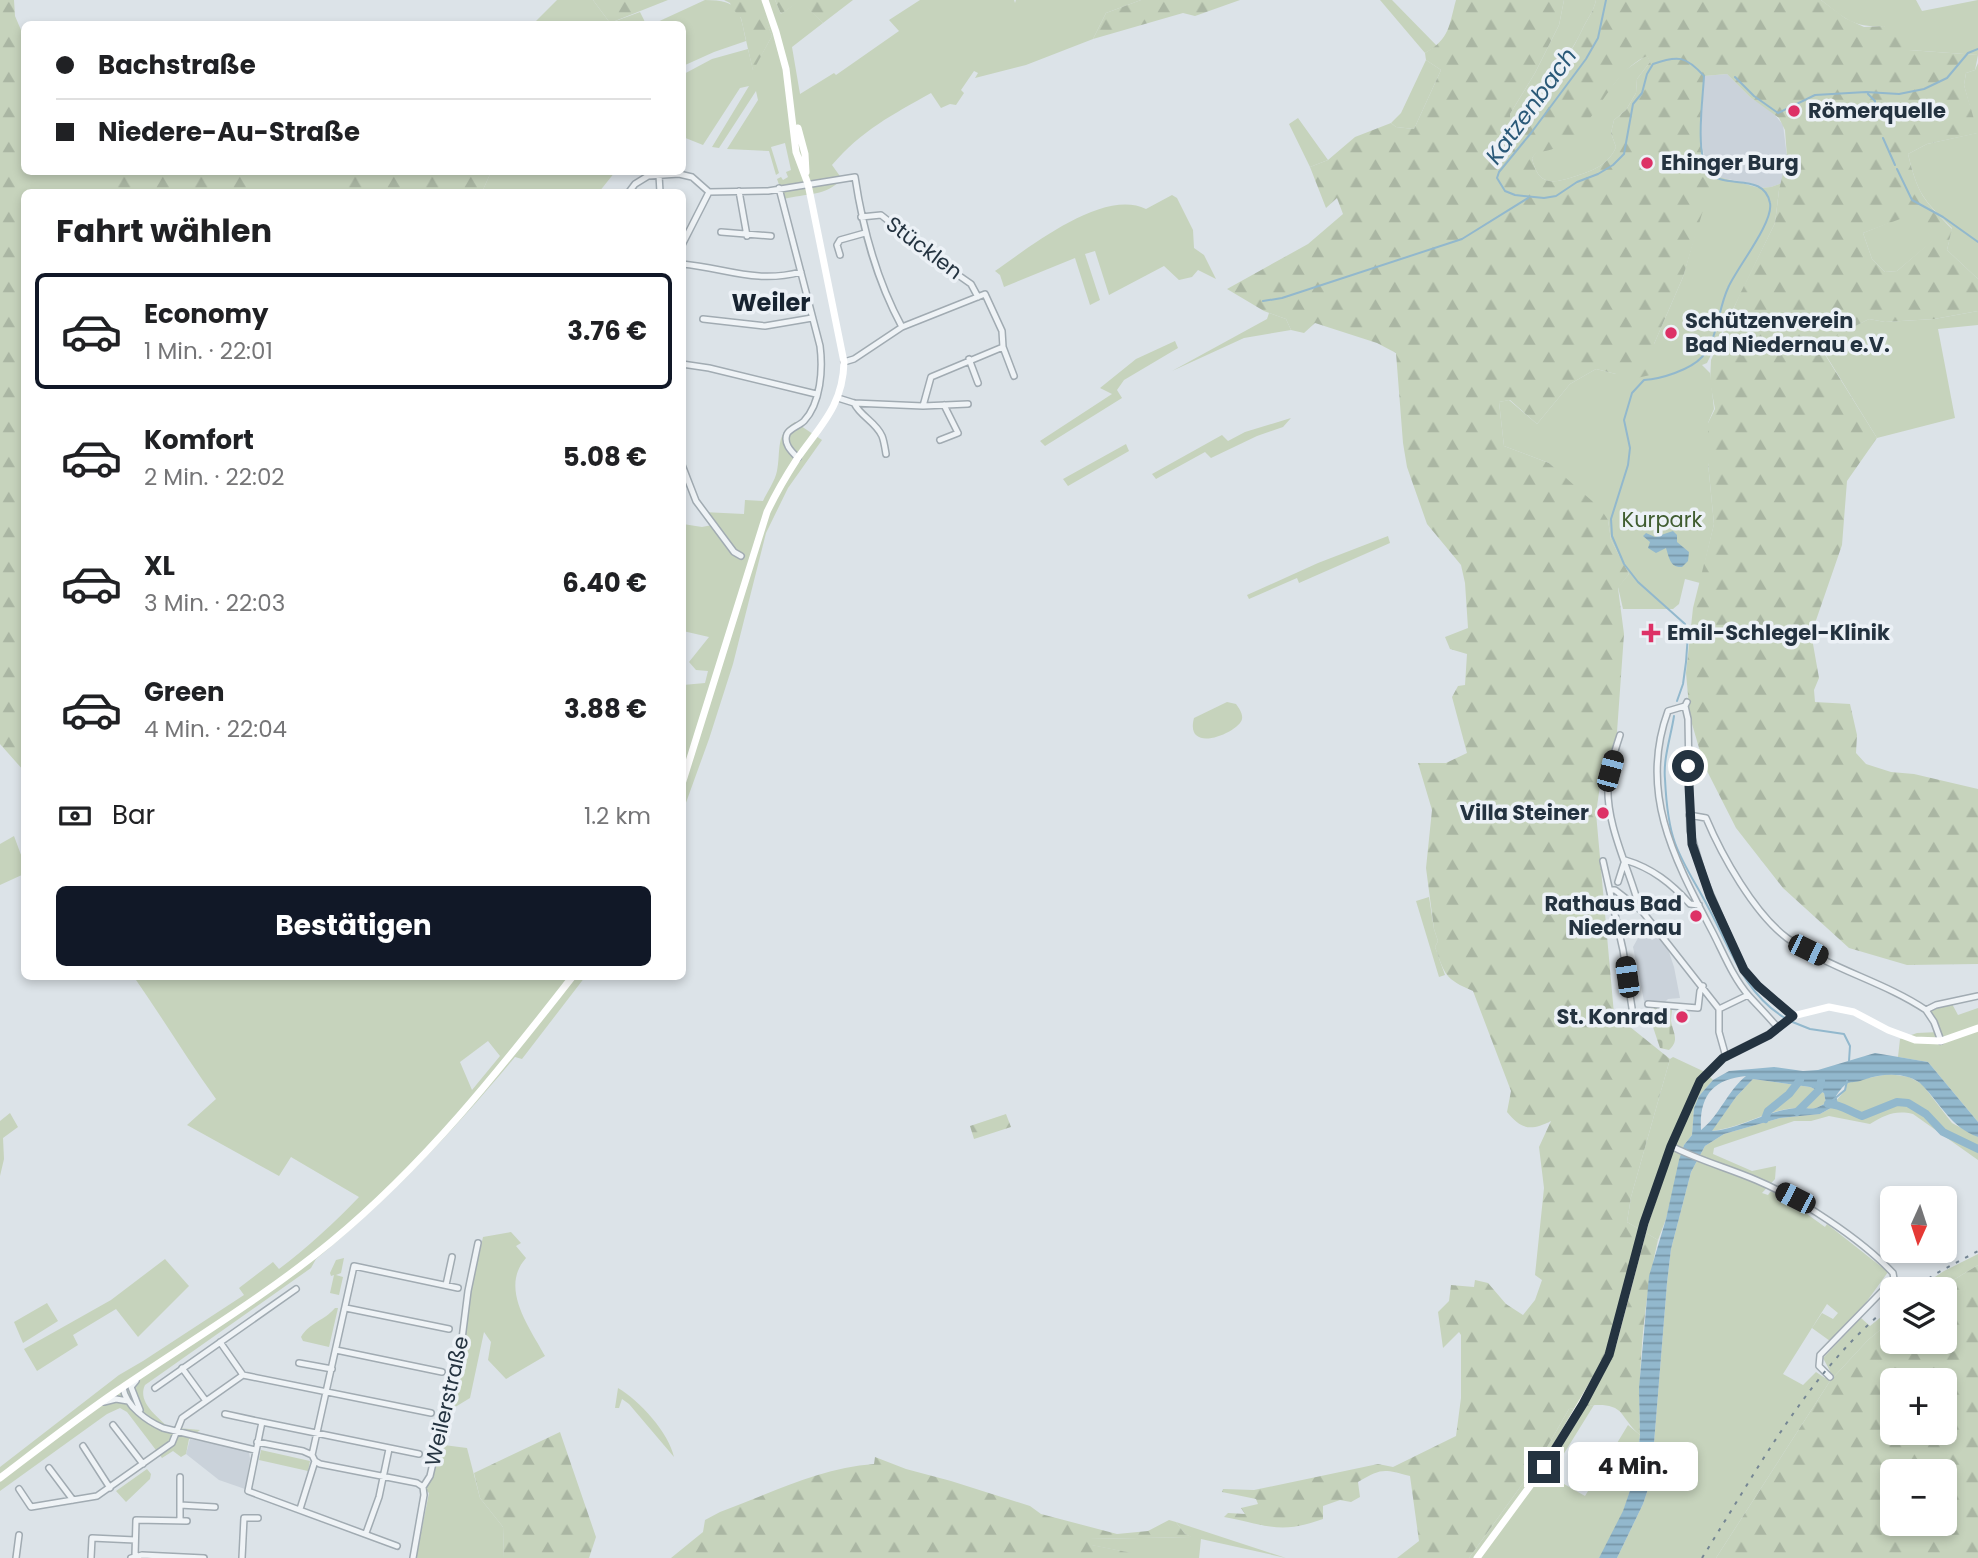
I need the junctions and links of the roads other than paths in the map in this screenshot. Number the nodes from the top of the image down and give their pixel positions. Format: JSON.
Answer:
{"nodes":[{"id":1,"x":765,"y":0,"type":"edge"},
{"id":2,"x":686,"y":174,"type":"edge"},
{"id":3,"x":659,"y":175,"type":"joint"},
{"id":4,"x":807,"y":180,"type":"junction"},
{"id":5,"x":779,"y":188,"type":"junction"},
{"id":6,"x":632,"y":189,"type":"edge"},
{"id":7,"x":660,"y":189,"type":"edge"},
{"id":8,"x":739,"y":191,"type":"junction"},
{"id":9,"x":709,"y":192,"type":"junction"},
{"id":10,"x":861,"y":217,"type":"junction"},
{"id":11,"x":721,"y":232,"type":"dead end"},
{"id":12,"x":865,"y":233,"type":"junction"},
{"id":13,"x":747,"y":236,"type":"junction"},
{"id":14,"x":771,"y":236,"type":"dead end"},
{"id":15,"x":686,"y":237,"type":"edge"},
{"id":16,"x":840,"y":255,"type":"dead end"},
{"id":17,"x":686,"y":265,"type":"edge"},
{"id":18,"x":801,"y":272,"type":"junction"},
{"id":19,"x":978,"y":297,"type":"junction"},
{"id":20,"x":812,"y":318,"type":"junction"},
{"id":21,"x":703,"y":319,"type":"dead end"},
{"id":22,"x":902,"y":327,"type":"junction"},
{"id":23,"x":1003,"y":347,"type":"junction"},
{"id":24,"x":969,"y":359,"type":"junction"},
{"id":25,"x":844,"y":362,"type":"junction"},
{"id":26,"x":686,"y":365,"type":"edge"},
{"id":27,"x":1014,"y":376,"type":"dead end"},
{"id":28,"x":978,"y":383,"type":"dead end"},
{"id":29,"x":817,"y":394,"type":"junction"},
{"id":30,"x":838,"y":398,"type":"junction"},
{"id":31,"x":854,"y":402,"type":"junction"},
{"id":32,"x":968,"y":404,"type":"dead end"},
{"id":33,"x":944,"y":405,"type":"junction"},
{"id":34,"x":923,"y":406,"type":"junction"},
{"id":35,"x":940,"y":440,"type":"dead end"},
{"id":36,"x":886,"y":454,"type":"dead end"},
{"id":37,"x":800,"y":455,"type":"junction"},
{"id":38,"x":686,"y":475,"type":"edge"},
{"id":39,"x":741,"y":556,"type":"dead end"},
{"id":40,"x":1620,"y":735,"type":"dead end"},
{"id":41,"x":686,"y":771,"type":"edge"},
{"id":42,"x":1689,"y":815,"type":"junction"},
{"id":43,"x":1625,"y":860,"type":"junction"},
{"id":44,"x":1602,"y":861,"type":"dead end"},
{"id":45,"x":1618,"y":881,"type":"dead end"},
{"id":46,"x":1611,"y":890,"type":"junction"},
{"id":47,"x":1634,"y":905,"type":"junction"},
{"id":48,"x":1699,"y":905,"type":"junction"},
{"id":49,"x":570,"y":980,"type":"edge"},
{"id":50,"x":1703,"y":986,"type":"junction"},
{"id":51,"x":1748,"y":995,"type":"junction"},
{"id":52,"x":1978,"y":996,"type":"edge"},
{"id":53,"x":1648,"y":1004,"type":"dead end"},
{"id":54,"x":1632,"y":1008,"type":"dead end"},
{"id":55,"x":1719,"y":1009,"type":"junction"},
{"id":56,"x":1926,"y":1010,"type":"junction"},
{"id":57,"x":1792,"y":1017,"type":"junction"},
{"id":58,"x":1780,"y":1027,"type":"junction"},
{"id":59,"x":1978,"y":1028,"type":"edge"},
{"id":60,"x":1941,"y":1041,"type":"junction"},
{"id":61,"x":1726,"y":1057,"type":"junction"},
{"id":62,"x":1675,"y":1148,"type":"junction"},
{"id":63,"x":478,"y":1243,"type":"dead end"},
{"id":64,"x":452,"y":1257,"type":"dead end"},
{"id":65,"x":446,"y":1284,"type":"junction"},
{"id":66,"x":458,"y":1288,"type":"dead end"},
{"id":67,"x":296,"y":1289,"type":"dead end"},
{"id":68,"x":346,"y":1308,"type":"junction"},
{"id":69,"x":449,"y":1329,"type":"dead end"},
{"id":70,"x":220,"y":1342,"type":"junction"},
{"id":71,"x":336,"y":1350,"type":"junction"},
{"id":72,"x":299,"y":1363,"type":"dead end"},
{"id":73,"x":183,"y":1368,"type":"junction"},
{"id":74,"x":332,"y":1369,"type":"junction"},
{"id":75,"x":442,"y":1372,"type":"dead end"},
{"id":76,"x":142,"y":1375,"type":"junction"},
{"id":77,"x":243,"y":1375,"type":"junction"},
{"id":78,"x":1830,"y":1377,"type":"dead end"},
{"id":79,"x":122,"y":1388,"type":"junction"},
{"id":80,"x":155,"y":1388,"type":"dead end"},
{"id":81,"x":327,"y":1391,"type":"junction"},
{"id":82,"x":131,"y":1400,"type":"junction"},
{"id":83,"x":206,"y":1401,"type":"junction"},
{"id":84,"x":98,"y":1404,"type":"junction"},
{"id":85,"x":430,"y":1413,"type":"dead end"},
{"id":86,"x":225,"y":1414,"type":"dead end"},
{"id":87,"x":262,"y":1422,"type":"junction"},
{"id":88,"x":113,"y":1425,"type":"dead end"},
{"id":89,"x":177,"y":1432,"type":"junction"},
{"id":90,"x":317,"y":1434,"type":"junction"},
{"id":91,"x":257,"y":1442,"type":"junction"},
{"id":92,"x":83,"y":1446,"type":"dead end"},
{"id":93,"x":389,"y":1449,"type":"junction"},
{"id":94,"x":255,"y":1450,"type":"junction"},
{"id":95,"x":419,"y":1454,"type":"dead end"},
{"id":96,"x":314,"y":1458,"type":"junction"},
{"id":97,"x":142,"y":1464,"type":"junction"},
{"id":98,"x":49,"y":1468,"type":"dead end"},
{"id":99,"x":384,"y":1476,"type":"junction"},
{"id":100,"x":180,"y":1477,"type":"dead end"},
{"id":101,"x":0,"y":1478,"type":"edge"},
{"id":102,"x":424,"y":1487,"type":"junction"},
{"id":103,"x":110,"y":1488,"type":"junction"},
{"id":104,"x":19,"y":1489,"type":"dead end"},
{"id":105,"x":73,"y":1500,"type":"junction"},
{"id":106,"x":180,"y":1505,"type":"junction"},
{"id":107,"x":215,"y":1507,"type":"dead end"},
{"id":108,"x":300,"y":1509,"type":"junction"},
{"id":109,"x":258,"y":1518,"type":"dead end"},
{"id":110,"x":180,"y":1521,"type":"junction"},
{"id":111,"x":187,"y":1521,"type":"dead end"},
{"id":112,"x":366,"y":1533,"type":"junction"},
{"id":113,"x":19,"y":1535,"type":"dead end"},
{"id":114,"x":135,"y":1540,"type":"junction"},
{"id":115,"x":397,"y":1546,"type":"dead end"},
{"id":116,"x":133,"y":1557,"type":"edge"},
{"id":117,"x":16,"y":1558,"type":"edge"},
{"id":118,"x":90,"y":1558,"type":"edge"},
{"id":119,"x":204,"y":1558,"type":"edge"},
{"id":120,"x":242,"y":1558,"type":"edge"},
{"id":121,"x":413,"y":1558,"type":"edge"},
{"id":122,"x":1477,"y":1558,"type":"edge"}],
"edges":[{"from":1,"to":4,"type":"main road"},
{"from":2,"to":9,"type":"street"},
{"from":3,"to":6,"type":"street"},
{"from":3,"to":7,"type":"street"},
{"from":4,"to":5,"type":"street"},
{"from":4,"to":10,"type":"street"},
{"from":4,"to":25,"type":"main road"},
{"from":5,"to":8,"type":"street"},
{"from":5,"to":18,"type":"street"},
{"from":8,"to":9,"type":"street"},
{"from":8,"to":13,"type":"street"},
{"from":9,"to":15,"type":"street"},
{"from":10,"to":12,"type":"street"},
{"from":10,"to":19,"type":"street","name":"Stücklen"},
{"from":11,"to":13,"type":"street"},
{"from":12,"to":16,"type":"street"},
{"from":12,"to":22,"type":"street"},
{"from":13,"to":14,"type":"street"},
{"from":17,"to":18,"type":"street"},
{"from":18,"to":20,"type":"street"},
{"from":19,"to":22,"type":"street"},
{"from":19,"to":23,"type":"street"},
{"from":20,"to":21,"type":"street"},
{"from":20,"to":29,"type":"street"},
{"from":22,"to":25,"type":"street"},
{"from":23,"to":24,"type":"street"},
{"from":23,"to":27,"type":"street"},
{"from":24,"to":28,"type":"street"},
{"from":24,"to":34,"type":"street"},
{"from":25,"to":30,"type":"main road"},
{"from":26,"to":29,"type":"street"},
{"from":29,"to":37,"type":"street"},
{"from":30,"to":31,"type":"street"},
{"from":30,"to":37,"type":"main road"},
{"from":31,"to":34,"type":"street"},
{"from":31,"to":36,"type":"street"},
{"from":32,"to":33,"type":"street"},
{"from":33,"to":34,"type":"street"},
{"from":33,"to":35,"type":"street"},
{"from":37,"to":41,"type":"main road"},
{"from":38,"to":39,"type":"street"},
{"from":40,"to":43,"type":"street"},
{"from":42,"to":48,"type":"street"},
{"from":42,"to":56,"type":"street"},
{"from":42,"to":57,"type":"street"},
{"from":43,"to":45,"type":"street"},
{"from":43,"to":47,"type":"street"},
{"from":43,"to":48,"type":"street"},
{"from":44,"to":46,"type":"street"},
{"from":46,"to":47,"type":"street"},
{"from":46,"to":54,"type":"street"},
{"from":47,"to":50,"type":"street"},
{"from":48,"to":51,"type":"street"},
{"from":49,"to":76,"type":"main road"},
{"from":50,"to":53,"type":"street"},
{"from":50,"to":55,"type":"street"},
{"from":51,"to":55,"type":"street"},
{"from":51,"to":58,"type":"street"},
{"from":52,"to":56,"type":"street"},
{"from":55,"to":61,"type":"street"},
{"from":56,"to":60,"type":"street"},
{"from":57,"to":58,"type":"main road"},
{"from":57,"to":60,"type":"main road"},
{"from":58,"to":61,"type":"main road"},
{"from":59,"to":60,"type":"main road"},
{"from":61,"to":62,"type":"main road"},
{"from":62,"to":78,"type":"street"},
{"from":62,"to":122,"type":"main road"},
{"from":63,"to":102,"type":"street","name":"Weilerstraße"},
{"from":64,"to":65,"type":"street"},
{"from":65,"to":66,"type":"street"},
{"from":65,"to":68,"type":"street"},
{"from":67,"to":70,"type":"street"},
{"from":68,"to":69,"type":"street"},
{"from":68,"to":71,"type":"street"},
{"from":70,"to":73,"type":"street"},
{"from":70,"to":77,"type":"street"},
{"from":71,"to":74,"type":"street"},
{"from":71,"to":75,"type":"street"},
{"from":72,"to":74,"type":"street"},
{"from":73,"to":80,"type":"street"},
{"from":73,"to":83,"type":"street"},
{"from":74,"to":81,"type":"street"},
{"from":76,"to":79,"type":"main road"},
{"from":76,"to":82,"type":"street"},
{"from":77,"to":81,"type":"street"},
{"from":77,"to":83,"type":"street"},
{"from":79,"to":82,"type":"street"},
{"from":79,"to":84,"type":"main road"},
{"from":81,"to":85,"type":"street"},
{"from":81,"to":90,"type":"street"},
{"from":82,"to":84,"type":"street"},
{"from":82,"to":89,"type":"street"},
{"from":83,"to":89,"type":"street"},
{"from":84,"to":101,"type":"main road"},
{"from":86,"to":87,"type":"street"},
{"from":87,"to":90,"type":"street"},
{"from":87,"to":91,"type":"street"},
{"from":88,"to":97,"type":"street"},
{"from":89,"to":94,"type":"street"},
{"from":89,"to":97,"type":"street"},
{"from":90,"to":93,"type":"street"},
{"from":90,"to":96,"type":"street"},
{"from":91,"to":94,"type":"street"},
{"from":91,"to":96,"type":"street"},
{"from":92,"to":103,"type":"street"},
{"from":93,"to":95,"type":"street"},
{"from":93,"to":99,"type":"street"},
{"from":94,"to":108,"type":"street"},
{"from":96,"to":99,"type":"street"},
{"from":96,"to":108,"type":"street"},
{"from":97,"to":103,"type":"street"},
{"from":98,"to":105,"type":"street"},
{"from":99,"to":102,"type":"street"},
{"from":99,"to":112,"type":"street"},
{"from":100,"to":106,"type":"street"},
{"from":102,"to":121,"type":"street","name":"Weilerstraße"},
{"from":103,"to":105,"type":"street"},
{"from":104,"to":105,"type":"street"},
{"from":106,"to":107,"type":"street"},
{"from":106,"to":110,"type":"street"},
{"from":108,"to":112,"type":"street"},
{"from":109,"to":120,"type":"street"},
{"from":110,"to":111,"type":"street"},
{"from":110,"to":114,"type":"street"},
{"from":112,"to":115,"type":"street"},
{"from":113,"to":117,"type":"street"},
{"from":114,"to":116,"type":"street"},
{"from":114,"to":118,"type":"street"},
{"from":116,"to":119,"type":"street"}]}
